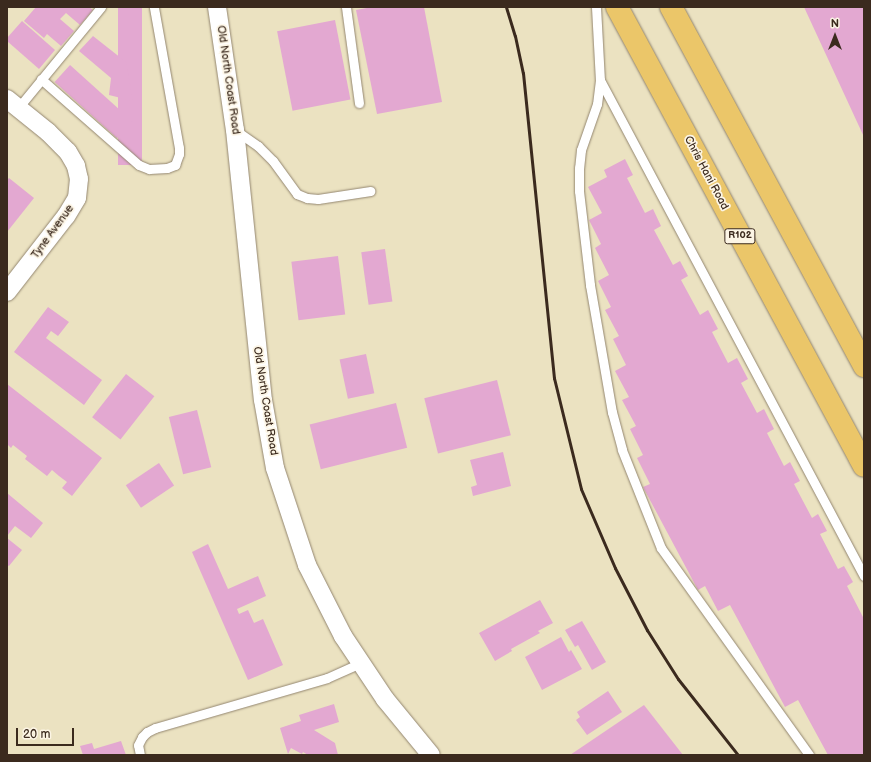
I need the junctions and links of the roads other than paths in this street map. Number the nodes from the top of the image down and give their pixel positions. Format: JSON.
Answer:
{"nodes":[{"id":1,"x":101,"y":7,"type":"edge"},
{"id":2,"x":154,"y":7,"type":"edge"},
{"id":3,"x":217,"y":7,"type":"edge"},
{"id":4,"x":346,"y":7,"type":"edge"},
{"id":5,"x":596,"y":7,"type":"edge"},
{"id":6,"x":617,"y":7,"type":"edge"},
{"id":7,"x":671,"y":7,"type":"edge"},
{"id":8,"x":41,"y":79,"type":"junction"},
{"id":9,"x":600,"y":80,"type":"junction"},
{"id":10,"x":359,"y":103,"type":"dead end"},
{"id":11,"x":13,"y":104,"type":"edge"},
{"id":12,"x":235,"y":130,"type":"junction"},
{"id":13,"x":370,"y":191,"type":"dead end"},
{"id":14,"x":7,"y":292,"type":"edge"},
{"id":15,"x":864,"y":366,"type":"edge"},
{"id":16,"x":864,"y":466,"type":"edge"},
{"id":17,"x":864,"y":576,"type":"edge"},
{"id":18,"x":361,"y":663,"type":"junction"},
{"id":19,"x":140,"y":755,"type":"edge"},
{"id":20,"x":431,"y":755,"type":"edge"},
{"id":21,"x":809,"y":755,"type":"edge"}],
"edges":[{"from":1,"to":8,"type":"lane"},
{"from":2,"to":8,"type":"lane"},
{"from":3,"to":12,"type":"street","name":"Old North Coast Road"},
{"from":4,"to":10,"type":"lane"},
{"from":5,"to":9,"type":"lane"},
{"from":6,"to":16,"type":"main road","name":"Chris Hani Road","number":"R102"},
{"from":7,"to":15,"type":"main road"},
{"from":8,"to":11,"type":"lane"},
{"from":9,"to":17,"type":"lane"},
{"from":9,"to":21,"type":"lane"},
{"from":11,"to":14,"type":"street","name":"Tyne Avenue"},
{"from":12,"to":13,"type":"lane"},
{"from":12,"to":18,"type":"street","name":"Old North Coast Road"},
{"from":18,"to":19,"type":"lane"},
{"from":18,"to":20,"type":"street","name":"Old North Coast Road"}]}
